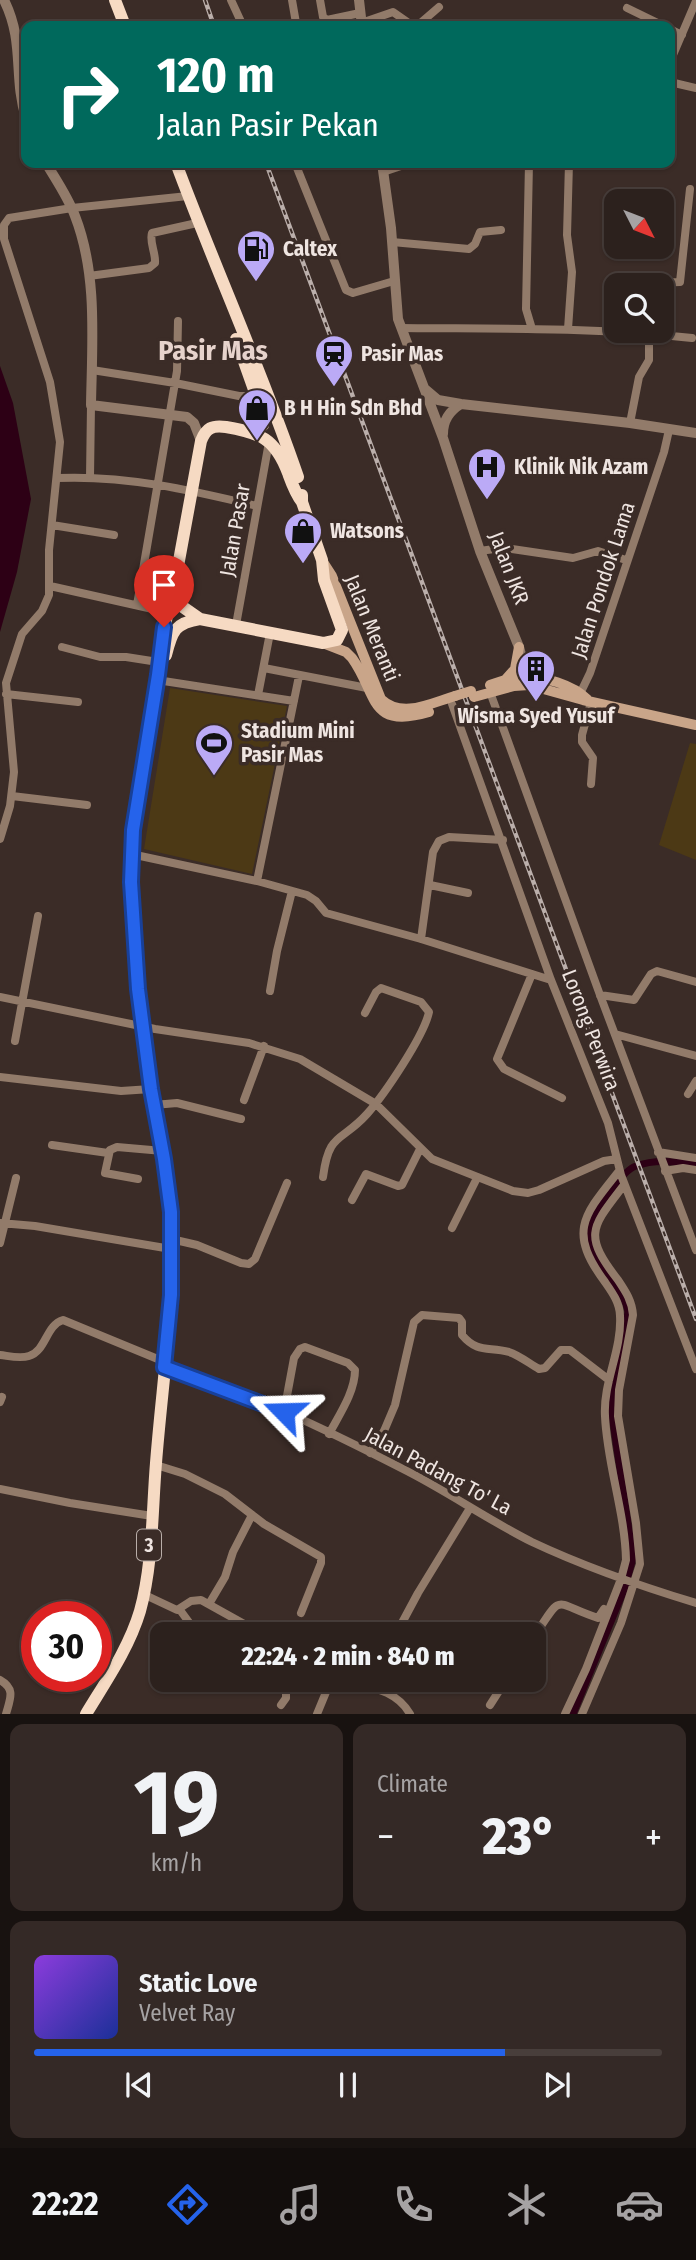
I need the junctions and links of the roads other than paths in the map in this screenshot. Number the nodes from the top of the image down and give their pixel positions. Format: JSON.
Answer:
{"nodes":[{"id":1,"x":4,"y":0,"type":"edge"},
{"id":2,"x":115,"y":0,"type":"edge"},
{"id":3,"x":231,"y":0,"type":"edge"},
{"id":4,"x":292,"y":0,"type":"edge"},
{"id":5,"x":320,"y":0,"type":"edge"},
{"id":6,"x":359,"y":0,"type":"edge"},
{"id":7,"x":691,"y":0,"type":"edge"},
{"id":8,"x":696,"y":2,"type":"edge"},
{"id":9,"x":439,"y":7,"type":"dead end"},
{"id":10,"x":627,"y":8,"type":"dead end"},
{"id":11,"x":123,"y":21,"type":"edge"},
{"id":12,"x":241,"y":21,"type":"edge"},
{"id":13,"x":296,"y":21,"type":"edge"},
{"id":14,"x":361,"y":21,"type":"edge"},
{"id":15,"x":407,"y":21,"type":"edge"},
{"id":16,"x":421,"y":21,"type":"edge"},
{"id":17,"x":654,"y":21,"type":"edge"},
{"id":18,"x":675,"y":32,"type":"edge"},
{"id":19,"x":682,"y":35,"type":"junction"},
{"id":20,"x":675,"y":51,"type":"edge"},
{"id":21,"x":675,"y":83,"type":"edge"},
{"id":22,"x":21,"y":87,"type":"edge"},
{"id":23,"x":696,"y":88,"type":"edge"},
{"id":24,"x":49,"y":168,"type":"edge"},
{"id":25,"x":178,"y":168,"type":"edge"},
{"id":26,"x":297,"y":168,"type":"edge"},
{"id":27,"x":383,"y":168,"type":"edge"},
{"id":28,"x":529,"y":168,"type":"edge"},
{"id":29,"x":569,"y":168,"type":"edge"},
{"id":30,"x":690,"y":189,"type":"dead end"},
{"id":31,"x":188,"y":196,"type":"junction"},
{"id":32,"x":72,"y":208,"type":"junction"},
{"id":33,"x":197,"y":223,"type":"junction"},
{"id":34,"x":501,"y":230,"type":"dead end"},
{"id":35,"x":392,"y":242,"type":"junction"},
{"id":36,"x":89,"y":276,"type":"junction"},
{"id":37,"x":218,"y":279,"type":"junction"},
{"id":38,"x":394,"y":281,"type":"junction"},
{"id":39,"x":674,"y":282,"type":"edge"},
{"id":40,"x":178,"y":321,"type":"dead end"},
{"id":41,"x":401,"y":328,"type":"junction"},
{"id":42,"x":532,"y":329,"type":"junction"},
{"id":43,"x":568,"y":329,"type":"junction"},
{"id":44,"x":604,"y":330,"type":"edge"},
{"id":45,"x":674,"y":335,"type":"edge"},
{"id":46,"x":692,"y":338,"type":"dead end"},
{"id":47,"x":649,"y":343,"type":"edge"},
{"id":48,"x":92,"y":370,"type":"junction"},
{"id":49,"x":175,"y":383,"type":"junction"},
{"id":50,"x":423,"y":386,"type":"junction"},
{"id":51,"x":258,"y":396,"type":"junction"},
{"id":52,"x":461,"y":404,"type":"junction"},
{"id":53,"x":91,"y":405,"type":"junction"},
{"id":54,"x":169,"y":414,"type":"junction"},
{"id":55,"x":630,"y":423,"type":"junction"},
{"id":56,"x":669,"y":430,"type":"junction"},
{"id":57,"x":253,"y":432,"type":"junction"},
{"id":58,"x":696,"y":433,"type":"edge"},
{"id":59,"x":443,"y":438,"type":"junction"},
{"id":60,"x":201,"y":441,"type":"junction"},
{"id":61,"x":269,"y":442,"type":"junction"},
{"id":62,"x":90,"y":477,"type":"junction"},
{"id":63,"x":57,"y":478,"type":"junction"},
{"id":64,"x":158,"y":484,"type":"junction"},
{"id":65,"x":192,"y":490,"type":"junction"},
{"id":66,"x":302,"y":502,"type":"junction"},
{"id":67,"x":257,"y":506,"type":"junction"},
{"id":68,"x":52,"y":525,"type":"junction"},
{"id":69,"x":114,"y":534,"type":"dead end"},
{"id":70,"x":480,"y":551,"type":"junction"},
{"id":71,"x":626,"y":560,"type":"junction"},
{"id":72,"x":322,"y":561,"type":"junction"},
{"id":73,"x":176,"y":577,"type":"junction"},
{"id":74,"x":50,"y":586,"type":"junction"},
{"id":75,"x":136,"y":605,"type":"junction"},
{"id":76,"x":166,"y":612,"type":"junction"},
{"id":77,"x":200,"y":619,"type":"junction"},
{"id":78,"x":236,"y":625,"type":"junction"},
{"id":79,"x":345,"y":625,"type":"junction"},
{"id":80,"x":270,"y":633,"type":"junction"},
{"id":81,"x":323,"y":643,"type":"junction"},
{"id":82,"x":62,"y":647,"type":"dead end"},
{"id":83,"x":519,"y":647,"type":"junction"},
{"id":84,"x":264,"y":668,"type":"junction"},
{"id":85,"x":158,"y":672,"type":"junction"},
{"id":86,"x":299,"y":676,"type":"junction"},
{"id":87,"x":505,"y":680,"type":"junction"},
{"id":88,"x":529,"y":681,"type":"junction"},
{"id":89,"x":367,"y":688,"type":"junction"},
{"id":90,"x":490,"y":692,"type":"junction"},
{"id":91,"x":6,"y":694,"type":"junction"},
{"id":92,"x":472,"y":694,"type":"junction"},
{"id":93,"x":258,"y":695,"type":"junction"},
{"id":94,"x":585,"y":699,"type":"junction"},
{"id":95,"x":294,"y":701,"type":"junction"},
{"id":96,"x":455,"y":701,"type":"junction"},
{"id":97,"x":78,"y":702,"type":"dead end"},
{"id":98,"x":397,"y":713,"type":"junction"},
{"id":99,"x":696,"y":725,"type":"edge"},
{"id":100,"x":592,"y":784,"type":"dead end"},
{"id":101,"x":12,"y":796,"type":"junction"},
{"id":102,"x":87,"y":805,"type":"dead end"},
{"id":103,"x":0,"y":839,"type":"edge"},
{"id":104,"x":503,"y":840,"type":"junction"},
{"id":105,"x":131,"y":854,"type":"junction"},
{"id":106,"x":257,"y":881,"type":"junction"},
{"id":107,"x":430,"y":885,"type":"junction"},
{"id":108,"x":292,"y":891,"type":"junction"},
{"id":109,"x":468,"y":893,"type":"dead end"},
{"id":110,"x":38,"y":916,"type":"dead end"},
{"id":111,"x":421,"y":939,"type":"junction"},
{"id":112,"x":532,"y":974,"type":"junction"},
{"id":113,"x":551,"y":980,"type":"junction"},
{"id":114,"x":696,"y":982,"type":"edge"},
{"id":115,"x":270,"y":991,"type":"dead end"},
{"id":116,"x":600,"y":995,"type":"junction"},
{"id":117,"x":0,"y":997,"type":"edge"},
{"id":118,"x":23,"y":1002,"type":"junction"},
{"id":119,"x":365,"y":1013,"type":"dead end"},
{"id":120,"x":144,"y":1025,"type":"junction"},
{"id":121,"x":615,"y":1034,"type":"junction"},
{"id":122,"x":15,"y":1041,"type":"dead end"},
{"id":123,"x":264,"y":1046,"type":"junction"},
{"id":124,"x":696,"y":1056,"type":"edge"},
{"id":125,"x":0,"y":1077,"type":"edge"},
{"id":126,"x":696,"y":1081,"type":"edge"},
{"id":127,"x":151,"y":1089,"type":"junction"},
{"id":128,"x":688,"y":1094,"type":"dead end"},
{"id":129,"x":562,"y":1098,"type":"dead end"},
{"id":130,"x":244,"y":1100,"type":"dead end"},
{"id":131,"x":376,"y":1104,"type":"junction"},
{"id":132,"x":154,"y":1105,"type":"junction"},
{"id":133,"x":241,"y":1119,"type":"dead end"},
{"id":134,"x":52,"y":1145,"type":"dead end"},
{"id":135,"x":420,"y":1149,"type":"junction"},
{"id":136,"x":163,"y":1151,"type":"junction"},
{"id":137,"x":108,"y":1153,"type":"junction"},
{"id":138,"x":659,"y":1155,"type":"junction"},
{"id":139,"x":617,"y":1158,"type":"junction"},
{"id":140,"x":696,"y":1158,"type":"edge"},
{"id":141,"x":665,"y":1170,"type":"junction"},
{"id":142,"x":696,"y":1170,"type":"edge"},
{"id":143,"x":323,"y":1177,"type":"dead end"},
{"id":144,"x":16,"y":1178,"type":"dead end"},
{"id":145,"x":477,"y":1178,"type":"junction"},
{"id":146,"x":622,"y":1178,"type":"junction"},
{"id":147,"x":138,"y":1179,"type":"dead end"},
{"id":148,"x":287,"y":1183,"type":"dead end"},
{"id":149,"x":352,"y":1200,"type":"dead end"},
{"id":150,"x":3,"y":1223,"type":"edge"},
{"id":151,"x":452,"y":1228,"type":"dead end"},
{"id":152,"x":0,"y":1243,"type":"edge"},
{"id":153,"x":171,"y":1244,"type":"junction"},
{"id":154,"x":696,"y":1250,"type":"edge"},
{"id":155,"x":0,"y":1355,"type":"edge"},
{"id":156,"x":165,"y":1365,"type":"junction"},
{"id":157,"x":696,"y":1368,"type":"edge"},
{"id":158,"x":609,"y":1380,"type":"junction"},
{"id":159,"x":284,"y":1412,"type":"junction"},
{"id":160,"x":329,"y":1434,"type":"junction"},
{"id":161,"x":370,"y":1454,"type":"junction"},
{"id":162,"x":156,"y":1465,"type":"junction"},
{"id":163,"x":0,"y":1489,"type":"edge"},
{"id":164,"x":470,"y":1508,"type":"junction"},
{"id":165,"x":252,"y":1514,"type":"junction"},
{"id":166,"x":152,"y":1516,"type":"junction"},
{"id":167,"x":625,"y":1580,"type":"junction"},
{"id":168,"x":143,"y":1594,"type":"junction"},
{"id":169,"x":696,"y":1603,"type":"edge"},
{"id":170,"x":209,"y":1604,"type":"junction"},
{"id":171,"x":180,"y":1610,"type":"junction"},
{"id":172,"x":301,"y":1612,"type":"dead end"},
{"id":173,"x":189,"y":1622,"type":"edge"},
{"id":174,"x":241,"y":1622,"type":"edge"},
{"id":175,"x":402,"y":1622,"type":"edge"},
{"id":176,"x":544,"y":1622,"type":"edge"},
{"id":177,"x":0,"y":1680,"type":"edge"},
{"id":178,"x":286,"y":1692,"type":"edge"},
{"id":179,"x":326,"y":1692,"type":"edge"},
{"id":180,"x":386,"y":1692,"type":"edge"},
{"id":181,"x":498,"y":1692,"type":"edge"},
{"id":182,"x":281,"y":1705,"type":"dead end"},
{"id":183,"x":490,"y":1705,"type":"dead end"},
{"id":184,"x":6,"y":1714,"type":"edge"},
{"id":185,"x":87,"y":1714,"type":"edge"},
{"id":186,"x":317,"y":1714,"type":"edge"},
{"id":187,"x":410,"y":1714,"type":"edge"},
{"id":188,"x":565,"y":1714,"type":"edge"},
{"id":189,"x":582,"y":1714,"type":"edge"}],
"edges":[{"from":1,"to":22,"type":"street"},
{"from":2,"to":11,"type":"highway"},
{"from":3,"to":12,"type":"street"},
{"from":4,"to":13,"type":"street"},
{"from":5,"to":14,"type":"street"},
{"from":6,"to":14,"type":"street"},
{"from":7,"to":8,"type":"street"},
{"from":8,"to":19,"type":"street"},
{"from":9,"to":16,"type":"street"},
{"from":10,"to":17,"type":"street"},
{"from":14,"to":15,"type":"street"},
{"from":18,"to":19,"type":"street"},
{"from":19,"to":20,"type":"street"},
{"from":21,"to":23,"type":"street"},
{"from":24,"to":32,"type":"street"},
{"from":25,"to":31,"type":"highway"},
{"from":26,"to":38,"type":"street"},
{"from":27,"to":35,"type":"street","name":"Jalan JKR"},
{"from":28,"to":42,"type":"street"},
{"from":29,"to":43,"type":"street"},
{"from":30,"to":39,"type":"street"},
{"from":31,"to":32,"type":"street"},
{"from":31,"to":33,"type":"highway"},
{"from":32,"to":36,"type":"street"},
{"from":32,"to":63,"type":"street"},
{"from":33,"to":36,"type":"street"},
{"from":33,"to":37,"type":"highway"},
{"from":34,"to":35,"type":"street"},
{"from":35,"to":38,"type":"street","name":"Jalan JKR"},
{"from":36,"to":48,"type":"street"},
{"from":37,"to":51,"type":"highway"},
{"from":37,"to":66,"type":"highway"},
{"from":38,"to":41,"type":"street","name":"Jalan JKR"},
{"from":40,"to":49,"type":"street"},
{"from":41,"to":42,"type":"street"},
{"from":41,"to":50,"type":"street","name":"Jalan JKR"},
{"from":42,"to":43,"type":"street"},
{"from":43,"to":44,"type":"street"},
{"from":45,"to":46,"type":"street"},
{"from":47,"to":55,"type":"street"},
{"from":48,"to":49,"type":"street"},
{"from":48,"to":53,"type":"street"},
{"from":49,"to":51,"type":"street"},
{"from":49,"to":54,"type":"street"},
{"from":50,"to":52,"type":"street"},
{"from":50,"to":59,"type":"street","name":"Jalan JKR"},
{"from":51,"to":57,"type":"highway"},
{"from":52,"to":55,"type":"street"},
{"from":52,"to":59,"type":"street"},
{"from":53,"to":54,"type":"street"},
{"from":53,"to":62,"type":"street"},
{"from":54,"to":60,"type":"street"},
{"from":54,"to":64,"type":"street"},
{"from":55,"to":56,"type":"street"},
{"from":56,"to":58,"type":"street"},
{"from":56,"to":71,"type":"street","name":"Jalan Pondok Lama"},
{"from":57,"to":60,"type":"highway"},
{"from":57,"to":61,"type":"highway"},
{"from":59,"to":70,"type":"street","name":"Jalan JKR"},
{"from":60,"to":65,"type":"highway","number":"3"},
{"from":61,"to":66,"type":"highway"},
{"from":61,"to":67,"type":"street","name":"Jalan Pasar"},
{"from":62,"to":63,"type":"street"},
{"from":62,"to":64,"type":"street"},
{"from":63,"to":68,"type":"street"},
{"from":64,"to":65,"type":"street"},
{"from":64,"to":75,"type":"street"},
{"from":65,"to":67,"type":"street"},
{"from":65,"to":73,"type":"highway","number":"3"},
{"from":66,"to":72,"type":"highway"},
{"from":67,"to":78,"type":"street","name":"Jalan Pasar"},
{"from":68,"to":69,"type":"street"},
{"from":68,"to":74,"type":"street"},
{"from":70,"to":71,"type":"street"},
{"from":70,"to":83,"type":"street","name":"Jalan JKR"},
{"from":71,"to":94,"type":"street","name":"Jalan Pondok Lama"},
{"from":72,"to":79,"type":"main road","name":"Jalan Meranti"},
{"from":72,"to":79,"type":"highway"},
{"from":73,"to":76,"type":"highway","number":"3"},
{"from":73,"to":77,"type":"highway","number":"3"},
{"from":74,"to":75,"type":"street"},
{"from":74,"to":91,"type":"street"},
{"from":75,"to":76,"type":"street"},
{"from":76,"to":85,"type":"highway","number":"3"},
{"from":77,"to":78,"type":"highway"},
{"from":77,"to":85,"type":"highway","number":"3"},
{"from":78,"to":80,"type":"highway"},
{"from":79,"to":81,"type":"highway"},
{"from":79,"to":98,"type":"main road","name":"Jalan Meranti"},
{"from":80,"to":81,"type":"highway"},
{"from":80,"to":84,"type":"street"},
{"from":81,"to":89,"type":"main road","name":"Jalan Meranti"},
{"from":82,"to":85,"type":"street"},
{"from":83,"to":87,"type":"main road"},
{"from":83,"to":88,"type":"street","name":"Jalan JKR"},
{"from":84,"to":86,"type":"street"},
{"from":84,"to":93,"type":"street"},
{"from":85,"to":93,"type":"street"},
{"from":85,"to":105,"type":"highway","number":"3"},
{"from":86,"to":89,"type":"street"},
{"from":86,"to":95,"type":"street"},
{"from":87,"to":88,"type":"main road","name":"Jalan Meranti"},
{"from":87,"to":92,"type":"main road","name":"Jalan Meranti"},
{"from":88,"to":90,"type":"main road","name":"Jalan Meranti"},
{"from":88,"to":94,"type":"main road","name":"Jalan Meranti"},
{"from":89,"to":98,"type":"main road","name":"Jalan Meranti"},
{"from":90,"to":92,"type":"main road","name":"Jalan Meranti"},
{"from":90,"to":116,"type":"street"},
{"from":91,"to":97,"type":"street"},
{"from":91,"to":101,"type":"street"},
{"from":92,"to":96,"type":"main road","name":"Jalan Meranti","bridge":true},
{"from":93,"to":95,"type":"street"},
{"from":94,"to":99,"type":"main road","name":"Jalan Meranti"},
{"from":94,"to":100,"type":"street","name":"Jalan Pondok Lama"},
{"from":95,"to":106,"type":"street"},
{"from":96,"to":98,"type":"main road","name":"Jalan Meranti"},
{"from":96,"to":104,"type":"street","name":"Lorong Perwira"},
{"from":101,"to":102,"type":"street"},
{"from":101,"to":103,"type":"street"},
{"from":104,"to":107,"type":"street"},
{"from":104,"to":113,"type":"street","name":"Lorong Perwira"},
{"from":105,"to":106,"type":"street"},
{"from":105,"to":120,"type":"highway","number":"3"},
{"from":106,"to":108,"type":"street"},
{"from":107,"to":109,"type":"street"},
{"from":107,"to":111,"type":"street"},
{"from":108,"to":111,"type":"street"},
{"from":108,"to":115,"type":"street"},
{"from":110,"to":118,"type":"street"},
{"from":111,"to":112,"type":"street"},
{"from":112,"to":113,"type":"street"},
{"from":112,"to":129,"type":"street"},
{"from":113,"to":139,"type":"street","name":"Lorong Perwira"},
{"from":114,"to":116,"type":"street"},
{"from":116,"to":121,"type":"street"},
{"from":117,"to":118,"type":"street"},
{"from":118,"to":120,"type":"street"},
{"from":118,"to":122,"type":"street"},
{"from":119,"to":131,"type":"street"},
{"from":120,"to":123,"type":"street"},
{"from":120,"to":127,"type":"highway","number":"3"},
{"from":121,"to":124,"type":"street"},
{"from":121,"to":138,"type":"street"},
{"from":123,"to":130,"type":"street"},
{"from":123,"to":131,"type":"street"},
{"from":125,"to":127,"type":"street"},
{"from":126,"to":128,"type":"street"},
{"from":127,"to":132,"type":"highway","number":"3"},
{"from":131,"to":135,"type":"street"},
{"from":131,"to":143,"type":"street"},
{"from":132,"to":133,"type":"street"},
{"from":132,"to":136,"type":"highway","number":"3"},
{"from":134,"to":137,"type":"street"},
{"from":135,"to":145,"type":"street"},
{"from":135,"to":149,"type":"street"},
{"from":136,"to":137,"type":"street"},
{"from":136,"to":153,"type":"highway","number":"3"},
{"from":137,"to":147,"type":"street"},
{"from":138,"to":140,"type":"street"},
{"from":138,"to":141,"type":"street"},
{"from":139,"to":145,"type":"street"},
{"from":139,"to":146,"type":"street","name":"Lorong Perwira"},
{"from":141,"to":142,"type":"street"},
{"from":141,"to":154,"type":"street"},
{"from":144,"to":150,"type":"street"},
{"from":145,"to":151,"type":"street"},
{"from":146,"to":157,"type":"street","name":"Lorong Perwira"},
{"from":146,"to":158,"type":"street"},
{"from":146,"to":167,"type":"street"},
{"from":148,"to":153,"type":"street"},
{"from":150,"to":152,"type":"street"},
{"from":150,"to":153,"type":"street"},
{"from":153,"to":156,"type":"highway","number":"3"},
{"from":155,"to":156,"type":"street","name":"Jalan Padang To' La"},
{"from":156,"to":159,"type":"street","name":"Jalan Padang To' La"},
{"from":156,"to":162,"type":"highway","number":"3"},
{"from":158,"to":161,"type":"street"},
{"from":158,"to":167,"type":"street"},
{"from":159,"to":160,"type":"street","name":"Jalan Padang To' La"},
{"from":159,"to":160,"type":"street"},
{"from":160,"to":161,"type":"street","name":"Jalan Padang To' La"},
{"from":161,"to":164,"type":"street","name":"Jalan Padang To' La"},
{"from":162,"to":165,"type":"street"},
{"from":162,"to":166,"type":"highway","number":"3"},
{"from":163,"to":166,"type":"street"},
{"from":164,"to":167,"type":"street","name":"Jalan Padang To' La"},
{"from":164,"to":175,"type":"street"},
{"from":165,"to":170,"type":"street"},
{"from":165,"to":172,"type":"street"},
{"from":166,"to":168,"type":"highway","number":"3"},
{"from":167,"to":169,"type":"street","name":"Jalan Padang To' La"},
{"from":167,"to":176,"type":"street"},
{"from":167,"to":188,"type":"street"},
{"from":167,"to":189,"type":"street"},
{"from":168,"to":171,"type":"street"},
{"from":168,"to":185,"type":"highway","number":"3"},
{"from":170,"to":171,"type":"street"},
{"from":170,"to":174,"type":"street"},
{"from":171,"to":173,"type":"street"},
{"from":177,"to":184,"type":"street"},
{"from":178,"to":182,"type":"street"},
{"from":179,"to":186,"type":"street"},
{"from":180,"to":187,"type":"street"},
{"from":181,"to":183,"type":"street"}]}
